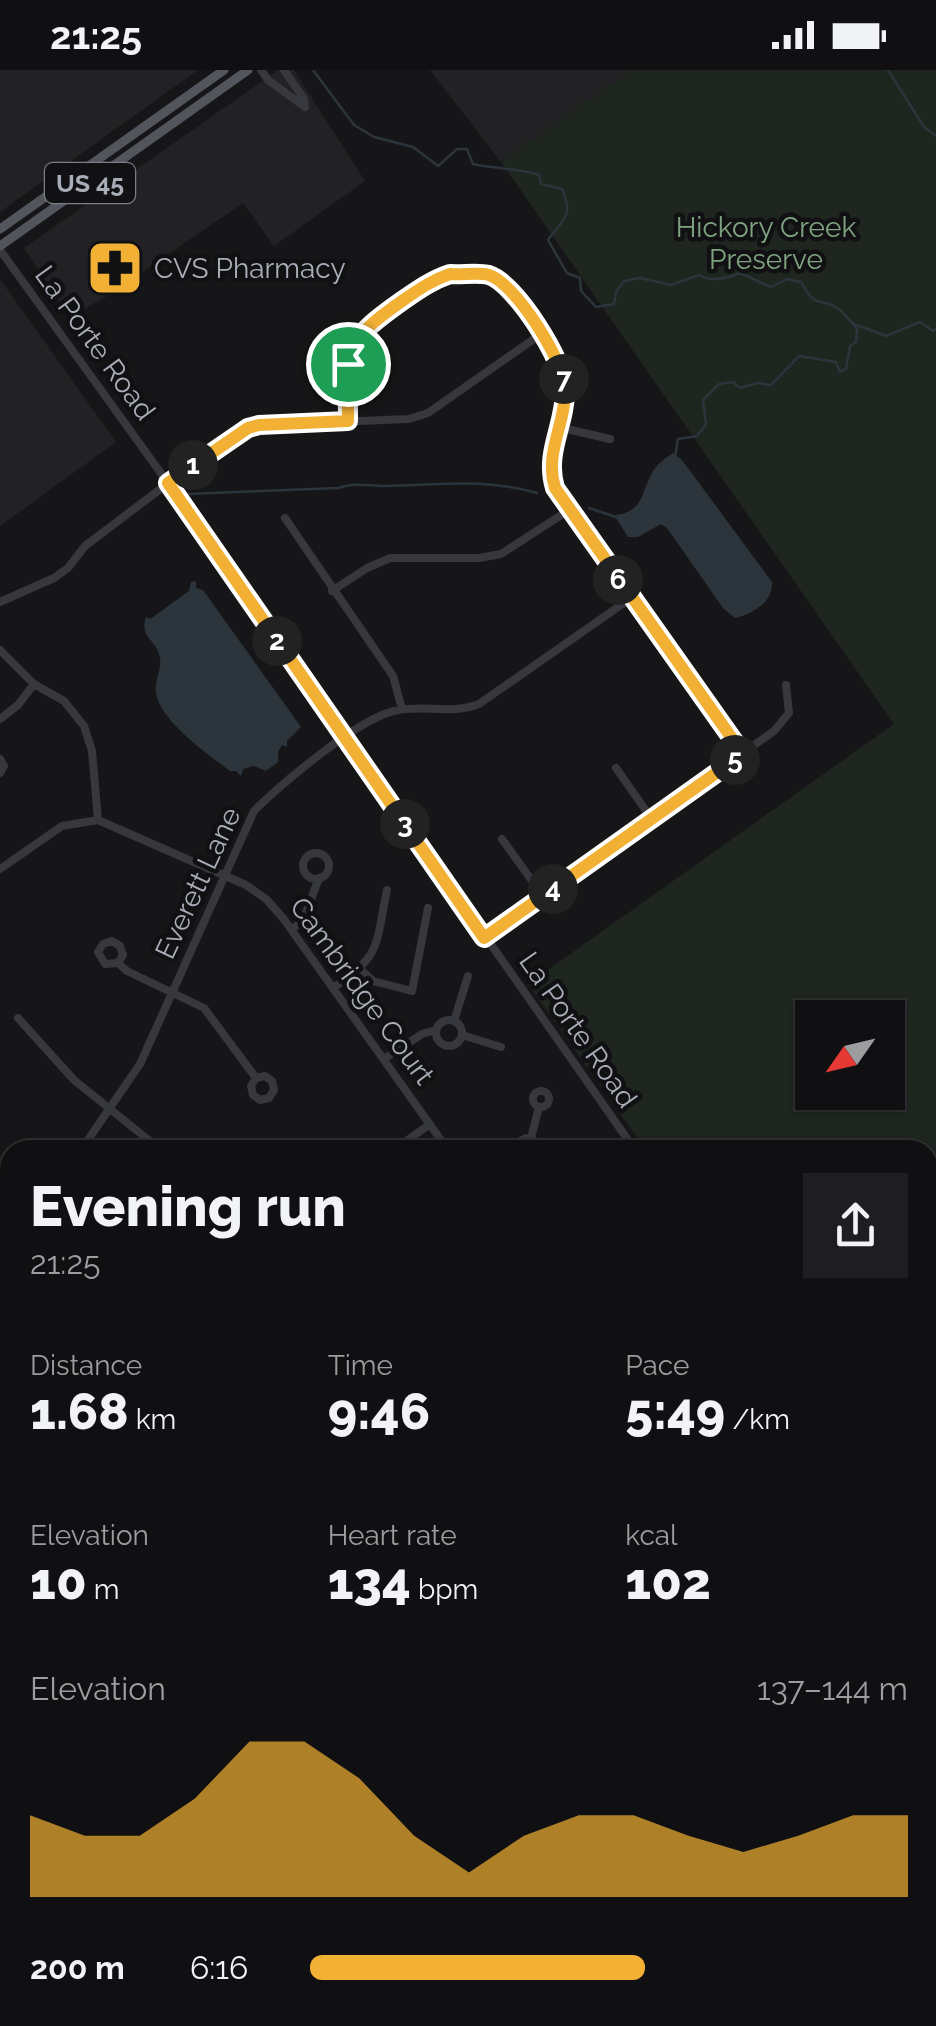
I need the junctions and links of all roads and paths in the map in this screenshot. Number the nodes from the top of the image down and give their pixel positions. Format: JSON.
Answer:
{"nodes":[{"id":1,"x":224,"y":70,"type":"edge"},
{"id":2,"x":248,"y":70,"type":"edge"},
{"id":3,"x":261,"y":70,"type":"edge"},
{"id":4,"x":284,"y":70,"type":"edge"},
{"id":5,"x":0,"y":229,"type":"edge"},
{"id":6,"x":0,"y":248,"type":"edge"},
{"id":7,"x":541,"y":334,"type":"junction"},
{"id":8,"x":348,"y":421,"type":"junction"},
{"id":9,"x":558,"y":427,"type":"junction"},
{"id":10,"x":610,"y":439,"type":"dead end"},
{"id":11,"x":168,"y":483,"type":"junction"},
{"id":12,"x":568,"y":510,"type":"junction"},
{"id":13,"x":285,"y":518,"type":"dead end"},
{"id":14,"x":332,"y":591,"type":"junction"},
{"id":15,"x":631,"y":598,"type":"junction"},
{"id":16,"x":0,"y":602,"type":"edge"},
{"id":17,"x":0,"y":650,"type":"edge"},
{"id":18,"x":34,"y":684,"type":"junction"},
{"id":19,"x":786,"y":685,"type":"dead end"},
{"id":20,"x":402,"y":709,"type":"junction"},
{"id":21,"x":0,"y":719,"type":"edge"},
{"id":22,"x":344,"y":739,"type":"junction"},
{"id":23,"x":743,"y":754,"type":"junction"},
{"id":24,"x":0,"y":759,"type":"edge"},
{"id":25,"x":616,"y":768,"type":"dead end"},
{"id":26,"x":0,"y":774,"type":"edge"},
{"id":27,"x":652,"y":819,"type":"junction"},
{"id":28,"x":98,"y":820,"type":"junction"},
{"id":29,"x":502,"y":839,"type":"dead end"},
{"id":30,"x":0,"y":870,"type":"edge"},
{"id":31,"x":224,"y":875,"type":"junction"},
{"id":32,"x":319,"y":878,"type":"dead end"},
{"id":33,"x":388,"y":890,"type":"dead end"},
{"id":34,"x":543,"y":896,"type":"junction"},
{"id":35,"x":428,"y":908,"type":"dead end"},
{"id":36,"x":292,"y":930,"type":"junction"},
{"id":37,"x":484,"y":938,"type":"junction"},
{"id":38,"x":118,"y":963,"type":"dead end"},
{"id":39,"x":360,"y":970,"type":"junction"},
{"id":40,"x":468,"y":976,"type":"dead end"},
{"id":41,"x":333,"y":988,"type":"junction"},
{"id":42,"x":172,"y":991,"type":"junction"},
{"id":43,"x":18,"y":1018,"type":"dead end"},
{"id":44,"x":454,"y":1021,"type":"junction"},
{"id":45,"x":436,"y":1030,"type":"junction"},
{"id":46,"x":462,"y":1035,"type":"junction"},
{"id":47,"x":501,"y":1048,"type":"dead end"},
{"id":48,"x":384,"y":1060,"type":"junction"},
{"id":49,"x":256,"y":1078,"type":"dead end"},
{"id":50,"x":539,"y":1108,"type":"dead end"},
{"id":51,"x":112,"y":1109,"type":"junction"},
{"id":52,"x":430,"y":1124,"type":"junction"},
{"id":53,"x":531,"y":1138,"type":"joint"},
{"id":54,"x":89,"y":1140,"type":"edge"},
{"id":55,"x":149,"y":1140,"type":"edge"},
{"id":56,"x":408,"y":1140,"type":"edge"},
{"id":57,"x":441,"y":1140,"type":"edge"},
{"id":58,"x":521,"y":1140,"type":"edge"},
{"id":59,"x":628,"y":1140,"type":"edge"}],
"edges":[{"from":1,"to":5,"type":"main road","number":"US 45"},
{"from":2,"to":6,"type":"main road","number":"US 45"},
{"from":3,"to":4,"type":"street"},
{"from":6,"to":11,"type":"street","name":"La Porte Road"},
{"from":7,"to":8,"type":"street"},
{"from":7,"to":8,"type":"street"},
{"from":7,"to":9,"type":"street"},
{"from":8,"to":11,"type":"street"},
{"from":9,"to":10,"type":"street"},
{"from":9,"to":12,"type":"street"},
{"from":11,"to":16,"type":"street"},
{"from":11,"to":22,"type":"street","name":"La Porte Road"},
{"from":12,"to":14,"type":"street"},
{"from":12,"to":15,"type":"street"},
{"from":13,"to":14,"type":"street"},
{"from":14,"to":20,"type":"street"},
{"from":15,"to":20,"type":"street","name":"Everett Lane"},
{"from":15,"to":23,"type":"street"},
{"from":17,"to":18,"type":"street"},
{"from":18,"to":21,"type":"street"},
{"from":18,"to":28,"type":"street"},
{"from":19,"to":23,"type":"street"},
{"from":20,"to":22,"type":"street","name":"Everett Lane"},
{"from":22,"to":31,"type":"street","name":"Everett Lane"},
{"from":22,"to":37,"type":"street","name":"La Porte Road"},
{"from":23,"to":27,"type":"street"},
{"from":24,"to":26,"type":"street"},
{"from":25,"to":27,"type":"street"},
{"from":27,"to":34,"type":"street"},
{"from":28,"to":30,"type":"street"},
{"from":28,"to":31,"type":"street","name":"Cambridge Court"},
{"from":29,"to":34,"type":"street"},
{"from":31,"to":36,"type":"street","name":"Cambridge Court"},
{"from":31,"to":42,"type":"street","name":"Everett Lane"},
{"from":32,"to":36,"type":"street"},
{"from":33,"to":39,"type":"street"},
{"from":34,"to":37,"type":"street"},
{"from":35,"to":39,"type":"street"},
{"from":36,"to":41,"type":"street","name":"Cambridge Court"},
{"from":37,"to":59,"type":"street","name":"La Porte Road"},
{"from":38,"to":42,"type":"street"},
{"from":39,"to":41,"type":"street"},
{"from":40,"to":44,"type":"street"},
{"from":41,"to":48,"type":"street","name":"Cambridge Court"},
{"from":42,"to":49,"type":"street"},
{"from":42,"to":51,"type":"street","name":"Everett Lane"},
{"from":43,"to":51,"type":"street"},
{"from":44,"to":45,"type":"street"},
{"from":44,"to":46,"type":"street"},
{"from":45,"to":46,"type":"street"},
{"from":45,"to":48,"type":"street"},
{"from":46,"to":47,"type":"street"},
{"from":48,"to":52,"type":"street","name":"Cambridge Court"},
{"from":50,"to":53,"type":"street"},
{"from":51,"to":54,"type":"street","name":"Everett Lane"},
{"from":51,"to":55,"type":"street"},
{"from":52,"to":56,"type":"street"},
{"from":52,"to":57,"type":"street","name":"Cambridge Court"},
{"from":53,"to":58,"type":"street"}]}
